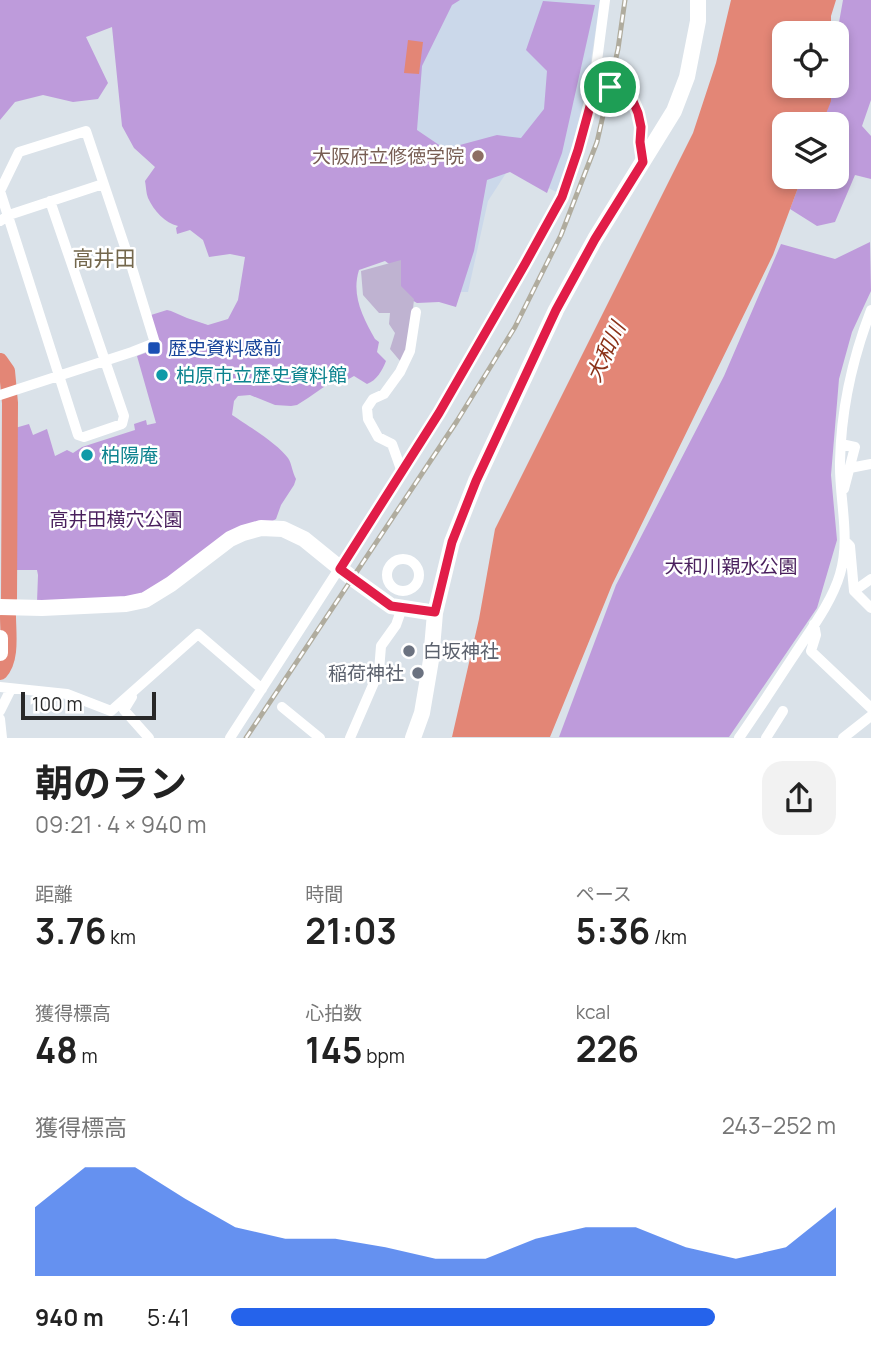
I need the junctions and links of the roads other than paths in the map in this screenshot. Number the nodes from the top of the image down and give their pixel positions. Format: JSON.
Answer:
{"nodes":[{"id":1,"x":605,"y":0,"type":"edge"},
{"id":2,"x":698,"y":0,"type":"edge"},
{"id":3,"x":593,"y":82,"type":"junction"},
{"id":4,"x":643,"y":162,"type":"junction"},
{"id":5,"x":103,"y":184,"type":"junction"},
{"id":6,"x":0,"y":191,"type":"edge"},
{"id":7,"x":50,"y":201,"type":"junction"},
{"id":8,"x":4,"y":218,"type":"edge"},
{"id":9,"x":871,"y":310,"type":"edge"},
{"id":10,"x":416,"y":312,"type":"dead end"},
{"id":11,"x":106,"y":360,"type":"junction"},
{"id":12,"x":59,"y":375,"type":"junction"},
{"id":13,"x":6,"y":393,"type":"edge"},
{"id":14,"x":841,"y":444,"type":"junction"},
{"id":15,"x":871,"y":464,"type":"edge"},
{"id":16,"x":850,"y":468,"type":"junction"},
{"id":17,"x":402,"y":472,"type":"junction"},
{"id":18,"x":842,"y":495,"type":"junction"},
{"id":19,"x":845,"y":541,"type":"junction"},
{"id":20,"x":340,"y":569,"type":"junction"},
{"id":21,"x":871,"y":579,"type":"edge"},
{"id":22,"x":400,"y":591,"type":"dead end"},
{"id":23,"x":854,"y":591,"type":"junction"},
{"id":24,"x":0,"y":607,"type":"edge"},
{"id":25,"x":402,"y":608,"type":"junction"},
{"id":26,"x":871,"y":608,"type":"edge"},
{"id":27,"x":435,"y":612,"type":"junction"},
{"id":28,"x":814,"y":624,"type":"junction"},
{"id":29,"x":0,"y":638,"type":"edge"},
{"id":30,"x":0,"y":653,"type":"edge"},
{"id":31,"x":5,"y":688,"type":"edge"},
{"id":32,"x":137,"y":688,"type":"junction"},
{"id":33,"x":262,"y":689,"type":"junction"},
{"id":34,"x":282,"y":707,"type":"dead end"},
{"id":35,"x":871,"y":708,"type":"edge"},
{"id":36,"x":0,"y":711,"type":"edge"},
{"id":37,"x":783,"y":711,"type":"dead end"},
{"id":38,"x":871,"y":716,"type":"edge"},
{"id":39,"x":0,"y":719,"type":"edge"},
{"id":40,"x":748,"y":725,"type":"junction"},
{"id":41,"x":2,"y":737,"type":"edge"},
{"id":42,"x":149,"y":737,"type":"edge"},
{"id":43,"x":230,"y":737,"type":"edge"},
{"id":44,"x":320,"y":737,"type":"edge"},
{"id":45,"x":350,"y":737,"type":"edge"},
{"id":46,"x":413,"y":737,"type":"edge"},
{"id":47,"x":739,"y":737,"type":"edge"},
{"id":48,"x":765,"y":737,"type":"edge"},
{"id":49,"x":843,"y":737,"type":"edge"}],
"edges":[{"from":1,"to":3,"type":"street"},
{"from":2,"to":4,"type":"main road"},
{"from":3,"to":4,"type":"street"},
{"from":3,"to":17,"type":"street"},
{"from":4,"to":27,"type":"main road"},
{"from":5,"to":6,"type":"street"},
{"from":5,"to":7,"type":"street"},
{"from":5,"to":11,"type":"street"},
{"from":6,"to":8,"type":"street"},
{"from":7,"to":8,"type":"street"},
{"from":7,"to":11,"type":"street"},
{"from":8,"to":12,"type":"street"},
{"from":9,"to":14,"type":"street"},
{"from":10,"to":17,"type":"street"},
{"from":11,"to":12,"type":"street"},
{"from":11,"to":12,"type":"street"},
{"from":12,"to":13,"type":"street"},
{"from":14,"to":16,"type":"street"},
{"from":14,"to":18,"type":"street"},
{"from":15,"to":16,"type":"street"},
{"from":16,"to":18,"type":"street"},
{"from":17,"to":20,"type":"street"},
{"from":18,"to":19,"type":"street"},
{"from":19,"to":23,"type":"street"},
{"from":19,"to":28,"type":"street"},
{"from":20,"to":24,"type":"main road"},
{"from":20,"to":25,"type":"main road"},
{"from":20,"to":33,"type":"street"},
{"from":21,"to":23,"type":"street"},
{"from":22,"to":25,"type":"main road"},
{"from":23,"to":26,"type":"street"},
{"from":25,"to":27,"type":"main road"},
{"from":25,"to":45,"type":"street"},
{"from":27,"to":46,"type":"main road"},
{"from":28,"to":35,"type":"street"},
{"from":28,"to":40,"type":"street"},
{"from":29,"to":30,"type":"main road"},
{"from":31,"to":32,"type":"street"},
{"from":31,"to":36,"type":"street"},
{"from":32,"to":33,"type":"street"},
{"from":32,"to":42,"type":"street"},
{"from":33,"to":43,"type":"street"},
{"from":34,"to":44,"type":"street"},
{"from":37,"to":48,"type":"street"},
{"from":38,"to":49,"type":"street"},
{"from":39,"to":41,"type":"street"},
{"from":40,"to":47,"type":"street"},
{"from":40,"to":48,"type":"street"}]}
